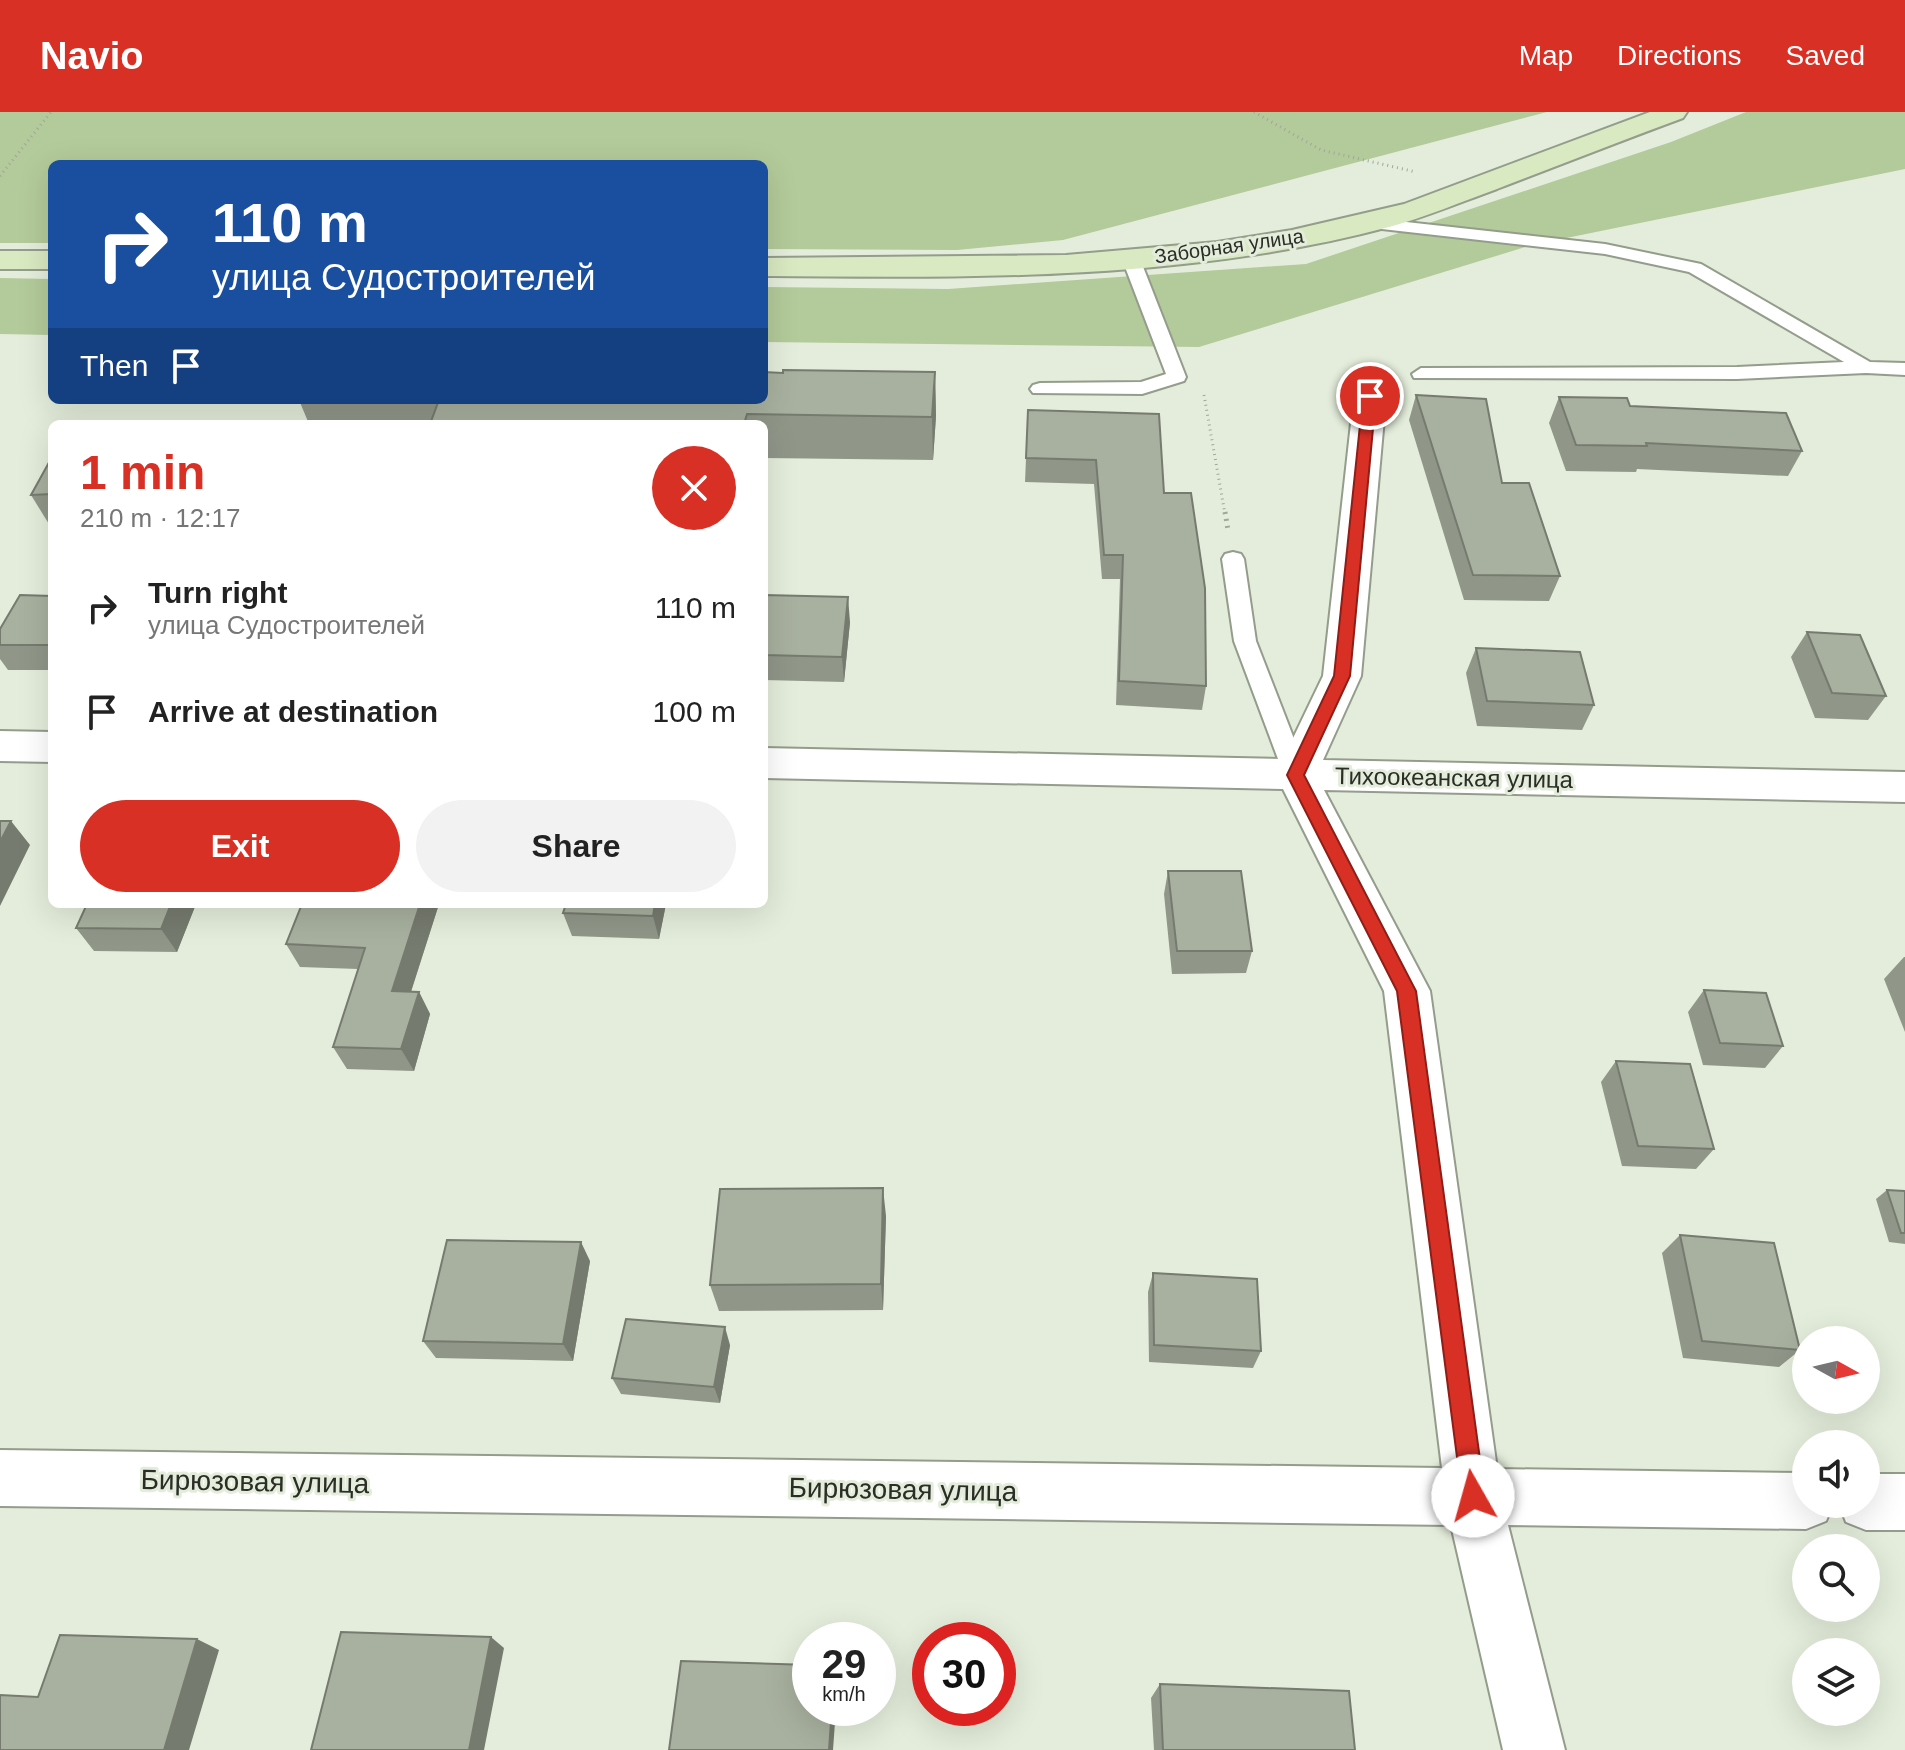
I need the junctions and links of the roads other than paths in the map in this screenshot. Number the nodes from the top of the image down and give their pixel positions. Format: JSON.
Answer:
{"nodes":[{"id":1,"x":1674,"y":112,"type":"edge"},
{"id":2,"x":1370,"y":223,"type":"junction"},
{"id":3,"x":1131,"y":259,"type":"junction"},
{"id":4,"x":0,"y":260,"type":"edge"},
{"id":5,"x":48,"y":260,"type":"edge"},
{"id":6,"x":768,"y":267,"type":"edge"},
{"id":7,"x":1866,"y":367,"type":"junction"},
{"id":8,"x":1905,"y":369,"type":"edge"},
{"id":9,"x":1421,"y":374,"type":"dead end"},
{"id":10,"x":1040,"y":389,"type":"dead end"},
{"id":11,"x":1370,"y":396,"type":"dead end"},
{"id":12,"x":1233,"y":559,"type":"road end"},
{"id":13,"x":0,"y":746,"type":"edge"},
{"id":14,"x":48,"y":747,"type":"edge"},
{"id":15,"x":768,"y":763,"type":"edge"},
{"id":16,"x":1296,"y":775,"type":"junction"},
{"id":17,"x":1905,"y":787,"type":"edge"},
{"id":18,"x":0,"y":1478,"type":"edge"},
{"id":19,"x":1473,"y":1496,"type":"junction"},
{"id":20,"x":1792,"y":1501,"type":"edge"},
{"id":21,"x":1880,"y":1502,"type":"edge"},
{"id":22,"x":1905,"y":1502,"type":"edge"},
{"id":23,"x":1534,"y":1750,"type":"edge"}],
"edges":[{"from":1,"to":2,"type":"street","name":"Заборная улица"},
{"from":2,"to":3,"type":"street","name":"Заборная улица"},
{"from":2,"to":7,"type":"lane"},
{"from":3,"to":6,"type":"street","name":"Заборная улица"},
{"from":3,"to":10,"type":"lane"},
{"from":4,"to":5,"type":"street"},
{"from":7,"to":8,"type":"lane"},
{"from":7,"to":9,"type":"lane"},
{"from":11,"to":16,"type":"street"},
{"from":12,"to":16,"type":"lane"},
{"from":13,"to":14,"type":"street"},
{"from":15,"to":16,"type":"street","name":"Тихоокеанская улица"},
{"from":16,"to":17,"type":"street","name":"Тихоокеанская улица"},
{"from":16,"to":19,"type":"street"},
{"from":18,"to":19,"type":"street","name":"Бирюзовая улица"},
{"from":19,"to":20,"type":"street","name":"Бирюзовая улица"},
{"from":19,"to":23,"type":"street"},
{"from":21,"to":22,"type":"street"}]}
